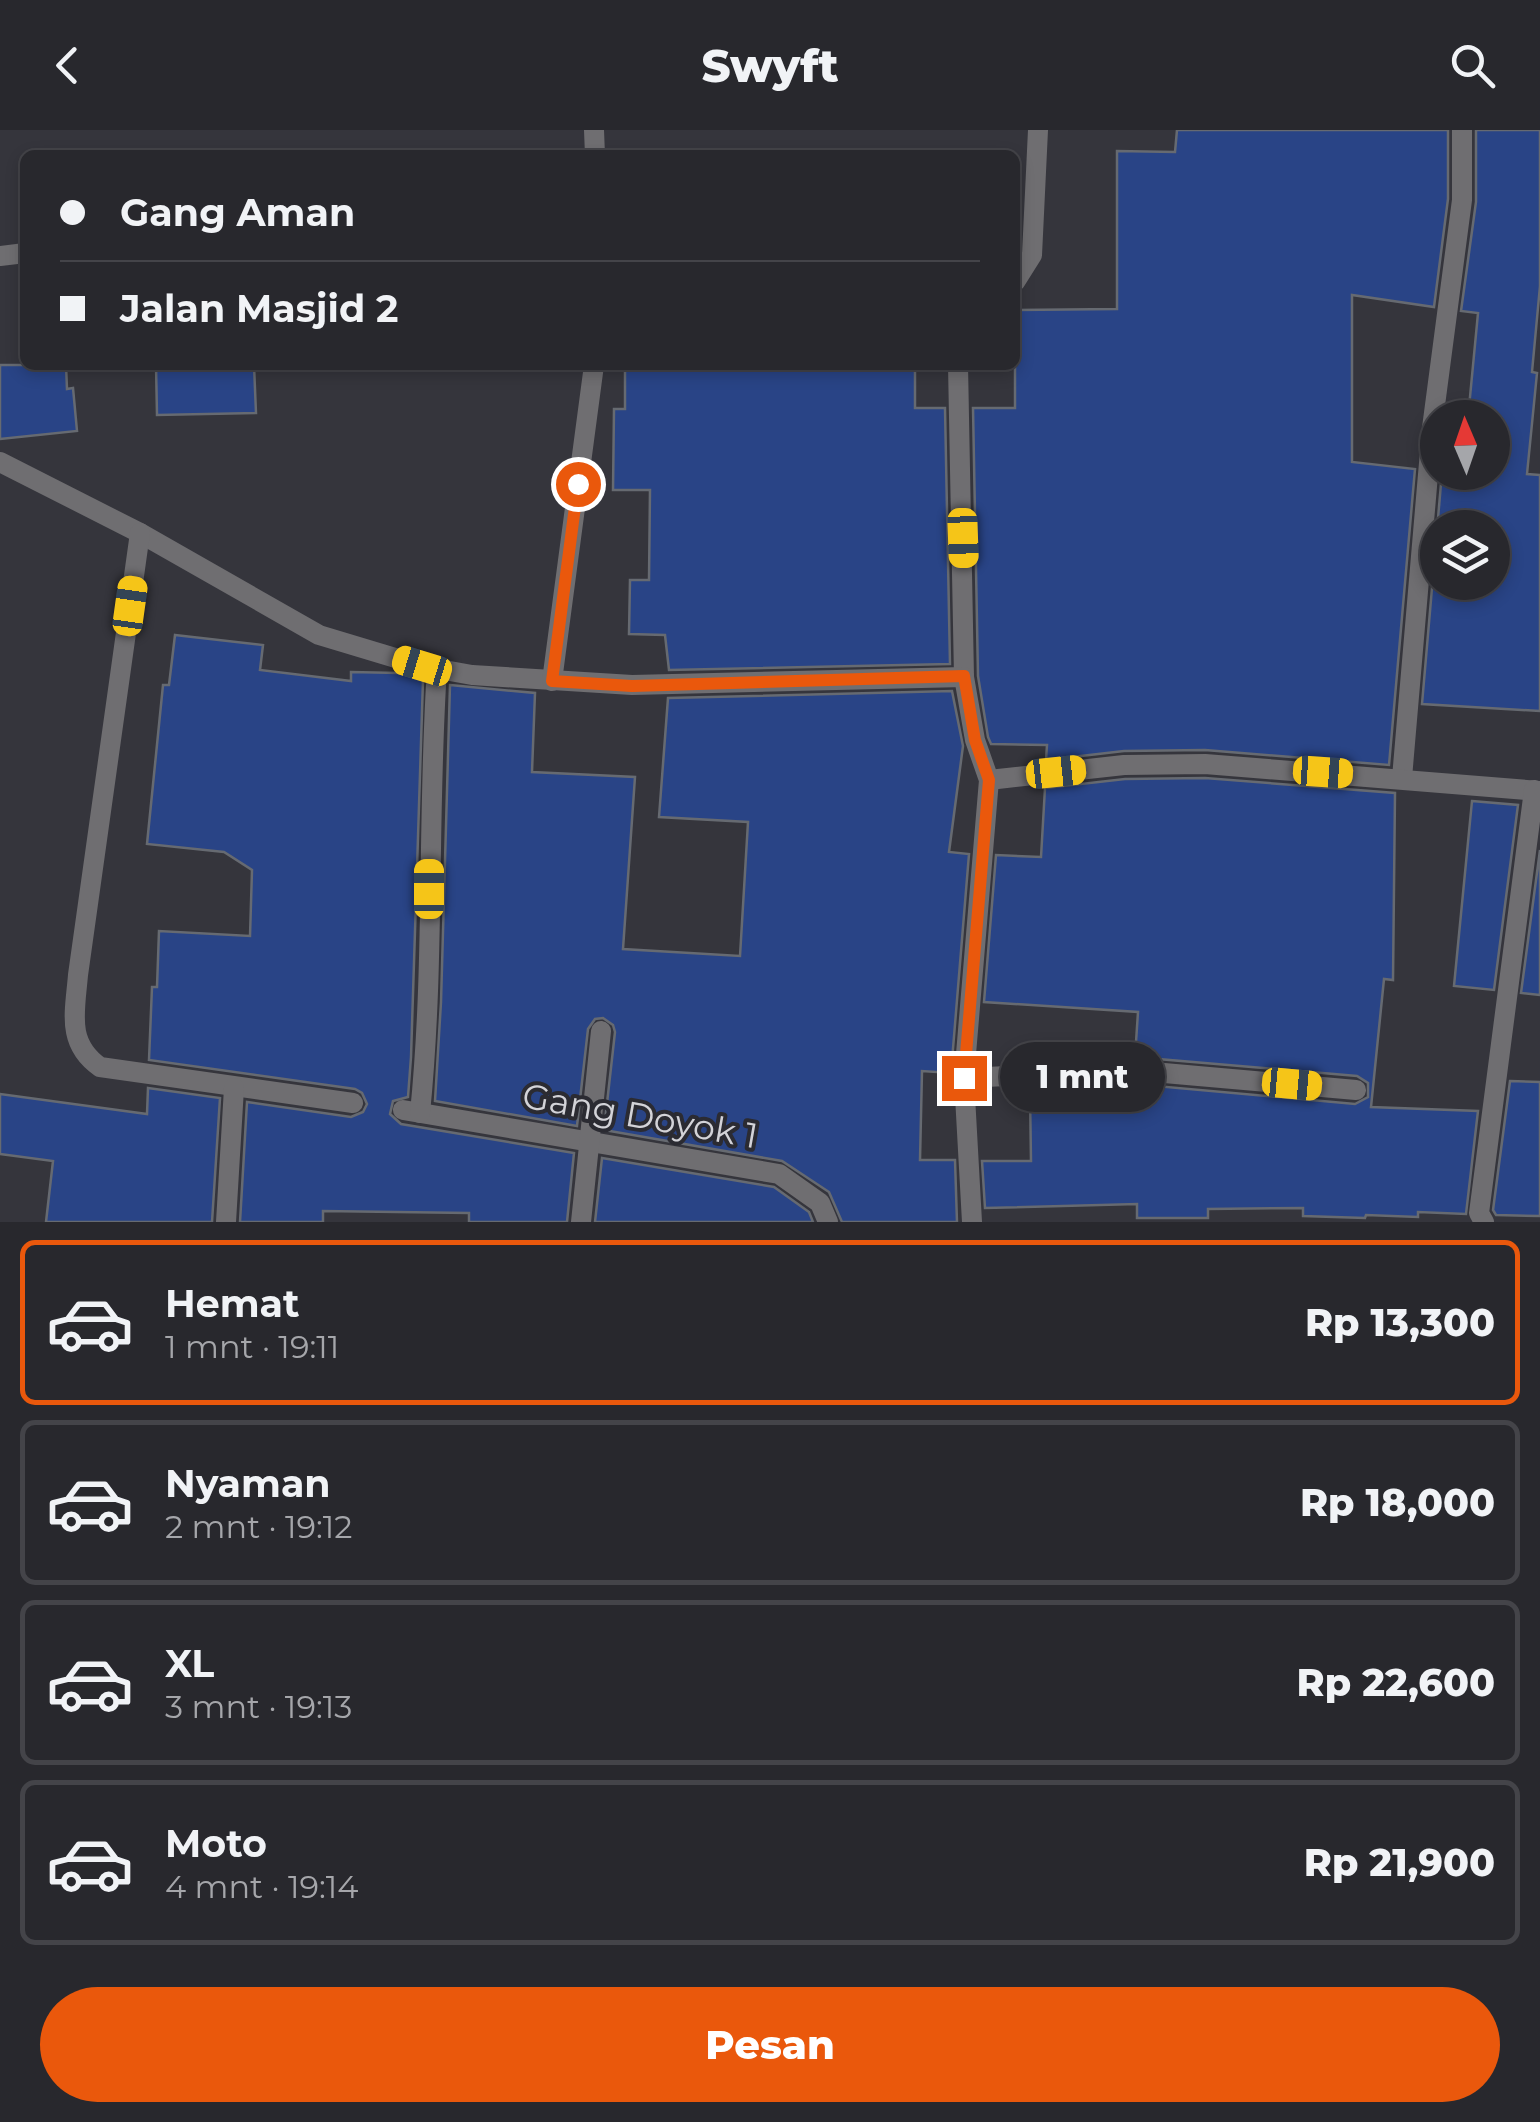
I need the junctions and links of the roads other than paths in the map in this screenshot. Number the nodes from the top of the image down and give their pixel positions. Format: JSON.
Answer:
{"nodes":[{"id":1,"x":1038,"y":130,"type":"edge"},
{"id":2,"x":1462,"y":130,"type":"edge"},
{"id":3,"x":1020,"y":274,"type":"edge"},
{"id":4,"x":593,"y":370,"type":"edge"},
{"id":5,"x":958,"y":370,"type":"edge"},
{"id":6,"x":0,"y":462,"type":"edge"},
{"id":7,"x":140,"y":533,"type":"junction"},
{"id":8,"x":437,"y":669,"type":"junction"},
{"id":9,"x":964,"y":676,"type":"junction"},
{"id":10,"x":552,"y":681,"type":"junction"},
{"id":11,"x":1402,"y":778,"type":"junction"},
{"id":12,"x":989,"y":780,"type":"junction"},
{"id":13,"x":1537,"y":790,"type":"edge"},
{"id":14,"x":601,"y":1031,"type":"dead end"},
{"id":15,"x":964,"y":1078,"type":"junction"},
{"id":16,"x":234,"y":1088,"type":"junction"},
{"id":17,"x":1356,"y":1090,"type":"dead end"},
{"id":18,"x":354,"y":1103,"type":"dead end"},
{"id":19,"x":590,"y":1140,"type":"junction"},
{"id":20,"x":226,"y":1222,"type":"edge"},
{"id":21,"x":580,"y":1222,"type":"edge"},
{"id":22,"x":828,"y":1222,"type":"edge"},
{"id":23,"x":972,"y":1222,"type":"edge"},
{"id":24,"x":1484,"y":1222,"type":"edge"}],
"edges":[{"from":1,"to":3,"type":"street"},
{"from":2,"to":11,"type":"street"},
{"from":4,"to":10,"type":"street"},
{"from":5,"to":9,"type":"street"},
{"from":6,"to":7,"type":"street"},
{"from":7,"to":8,"type":"street"},
{"from":7,"to":16,"type":"street"},
{"from":8,"to":10,"type":"street"},
{"from":8,"to":19,"type":"street","name":"Gang Doyok 1"},
{"from":9,"to":10,"type":"street"},
{"from":9,"to":12,"type":"street"},
{"from":11,"to":12,"type":"street"},
{"from":11,"to":13,"type":"street"},
{"from":12,"to":15,"type":"street"},
{"from":13,"to":24,"type":"street"},
{"from":14,"to":19,"type":"street"},
{"from":15,"to":17,"type":"street"},
{"from":15,"to":23,"type":"street"},
{"from":16,"to":18,"type":"street"},
{"from":16,"to":20,"type":"street"},
{"from":19,"to":21,"type":"street"},
{"from":19,"to":22,"type":"street","name":"Gang Doyok 1"}]}
